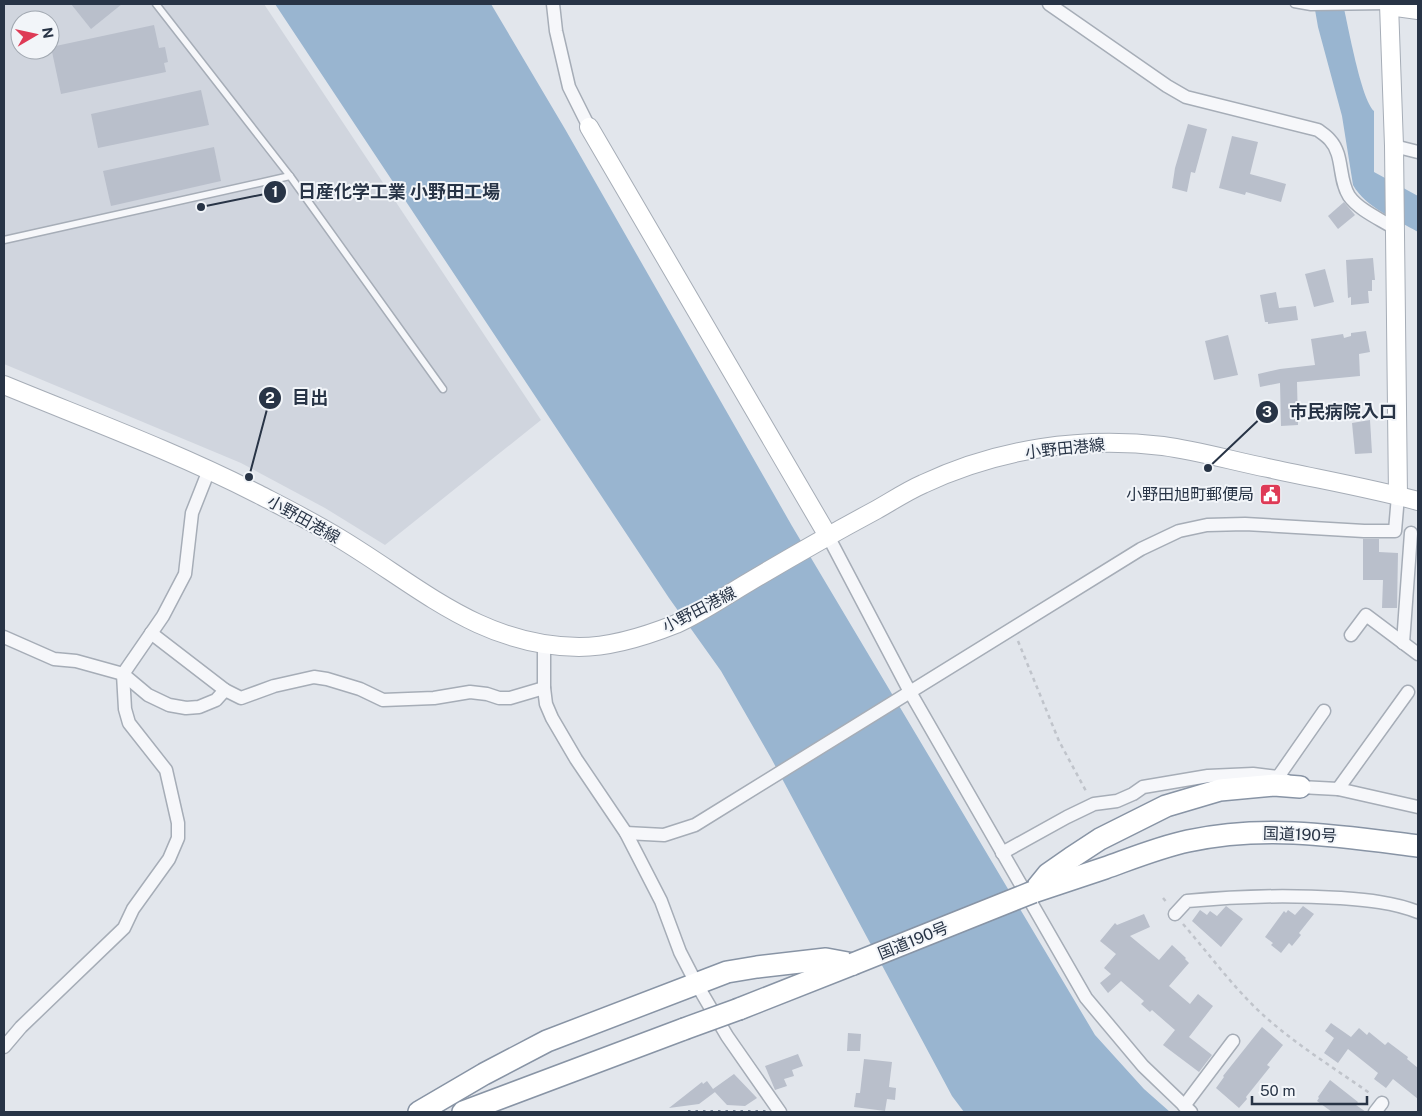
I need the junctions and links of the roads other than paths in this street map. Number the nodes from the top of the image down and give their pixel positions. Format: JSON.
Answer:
{"nodes":[{"id":1,"x":156,"y":4,"type":"edge"},
{"id":2,"x":553,"y":4,"type":"edge"},
{"id":3,"x":1050,"y":4,"type":"edge"},
{"id":4,"x":1294,"y":4,"type":"edge"},
{"id":5,"x":1389,"y":5,"type":"edge"},
{"id":6,"x":1418,"y":10,"type":"edge"},
{"id":7,"x":589,"y":127,"type":"joint"},
{"id":8,"x":1394,"y":146,"type":"junction"},
{"id":9,"x":1418,"y":152,"type":"edge"},
{"id":10,"x":290,"y":176,"type":"junction"},
{"id":11,"x":1394,"y":224,"type":"junction"},
{"id":12,"x":4,"y":240,"type":"edge"},
{"id":13,"x":4,"y":385,"type":"edge"},
{"id":14,"x":443,"y":389,"type":"dead end"},
{"id":15,"x":210,"y":470,"type":"junction"},
{"id":16,"x":1398,"y":496,"type":"junction"},
{"id":17,"x":1418,"y":500,"type":"edge"},
{"id":18,"x":1394,"y":531,"type":"junction"},
{"id":19,"x":1415,"y":533,"type":"edge"},
{"id":20,"x":822,"y":540,"type":"junction"},
{"id":21,"x":151,"y":634,"type":"junction"},
{"id":22,"x":1351,"y":635,"type":"dead end"},
{"id":23,"x":4,"y":637,"type":"edge"},
{"id":24,"x":1403,"y":643,"type":"junction"},
{"id":25,"x":544,"y":644,"type":"junction"},
{"id":26,"x":1418,"y":654,"type":"edge"},
{"id":27,"x":123,"y":674,"type":"junction"},
{"id":28,"x":544,"y":688,"type":"junction"},
{"id":29,"x":225,"y":690,"type":"junction"},
{"id":30,"x":910,"y":692,"type":"junction"},
{"id":31,"x":1408,"y":692,"type":"dead end"},
{"id":32,"x":1324,"y":711,"type":"dead end"},
{"id":33,"x":1278,"y":777,"type":"junction"},
{"id":34,"x":1300,"y":787,"type":"junction"},
{"id":35,"x":1338,"y":789,"type":"junction"},
{"id":36,"x":1418,"y":807,"type":"edge"},
{"id":37,"x":626,"y":832,"type":"junction"},
{"id":38,"x":1377,"y":841,"type":"junction"},
{"id":39,"x":1418,"y":846,"type":"edge"},
{"id":40,"x":1002,"y":853,"type":"junction"},
{"id":41,"x":1418,"y":855,"type":"edge"},
{"id":42,"x":1033,"y":892,"type":"junction"},
{"id":43,"x":1418,"y":912,"type":"edge"},
{"id":44,"x":1175,"y":914,"type":"road end"},
{"id":45,"x":853,"y":964,"type":"junction"},
{"id":46,"x":696,"y":983,"type":"junction"},
{"id":47,"x":1233,"y":1041,"type":"dead end"},
{"id":48,"x":4,"y":1048,"type":"edge"},
{"id":49,"x":1188,"y":1109,"type":"edge"},
{"id":50,"x":419,"y":1112,"type":"edge"},
{"id":51,"x":463,"y":1112,"type":"edge"},
{"id":52,"x":780,"y":1112,"type":"edge"}],
"edges":[{"from":1,"to":10,"type":"lane"},
{"from":2,"to":7,"type":"street"},
{"from":3,"to":11,"type":"street"},
{"from":4,"to":5,"type":"lane"},
{"from":5,"to":6,"type":"main road"},
{"from":5,"to":8,"type":"main road"},
{"from":7,"to":20,"type":"main road"},
{"from":8,"to":9,"type":"street"},
{"from":8,"to":11,"type":"main road"},
{"from":10,"to":12,"type":"lane"},
{"from":10,"to":14,"type":"lane"},
{"from":11,"to":16,"type":"main road"},
{"from":13,"to":15,"type":"main road","name":"小野田港線"},
{"from":15,"to":21,"type":"street"},
{"from":15,"to":25,"type":"main road","name":"小野田港線"},
{"from":16,"to":17,"type":"main road","name":"小野田港線"},
{"from":16,"to":18,"type":"street"},
{"from":16,"to":20,"type":"main road","name":"小野田港線"},
{"from":18,"to":19,"type":"street"},
{"from":18,"to":30,"type":"street"},
{"from":19,"to":24,"type":"street"},
{"from":20,"to":25,"type":"main road","name":"小野田港線"},
{"from":20,"to":30,"type":"street"},
{"from":21,"to":27,"type":"street"},
{"from":21,"to":29,"type":"street"},
{"from":22,"to":24,"type":"street"},
{"from":23,"to":27,"type":"street"},
{"from":24,"to":26,"type":"street"},
{"from":25,"to":28,"type":"street"},
{"from":27,"to":29,"type":"street"},
{"from":27,"to":48,"type":"street"},
{"from":28,"to":29,"type":"street"},
{"from":28,"to":37,"type":"street"},
{"from":30,"to":37,"type":"street"},
{"from":30,"to":40,"type":"street"},
{"from":31,"to":35,"type":"street"},
{"from":32,"to":33,"type":"street"},
{"from":33,"to":34,"type":"street"},
{"from":33,"to":40,"type":"street"},
{"from":34,"to":35,"type":"street"},
{"from":34,"to":42,"type":"highway"},
{"from":35,"to":36,"type":"street"},
{"from":37,"to":46,"type":"street"},
{"from":38,"to":39,"type":"highway","name":"国道190号"},
{"from":38,"to":41,"type":"highway","name":"国道190号"},
{"from":38,"to":42,"type":"highway","name":"国道190号"},
{"from":40,"to":49,"type":"street"},
{"from":42,"to":45,"type":"highway","name":"国道190号","bridge":true},
{"from":43,"to":44,"type":"street"},
{"from":45,"to":46,"type":"highway"},
{"from":45,"to":51,"type":"highway","name":"国道190号","bridge":true},
{"from":46,"to":50,"type":"highway"},
{"from":46,"to":52,"type":"street"},
{"from":47,"to":49,"type":"street"}]}
